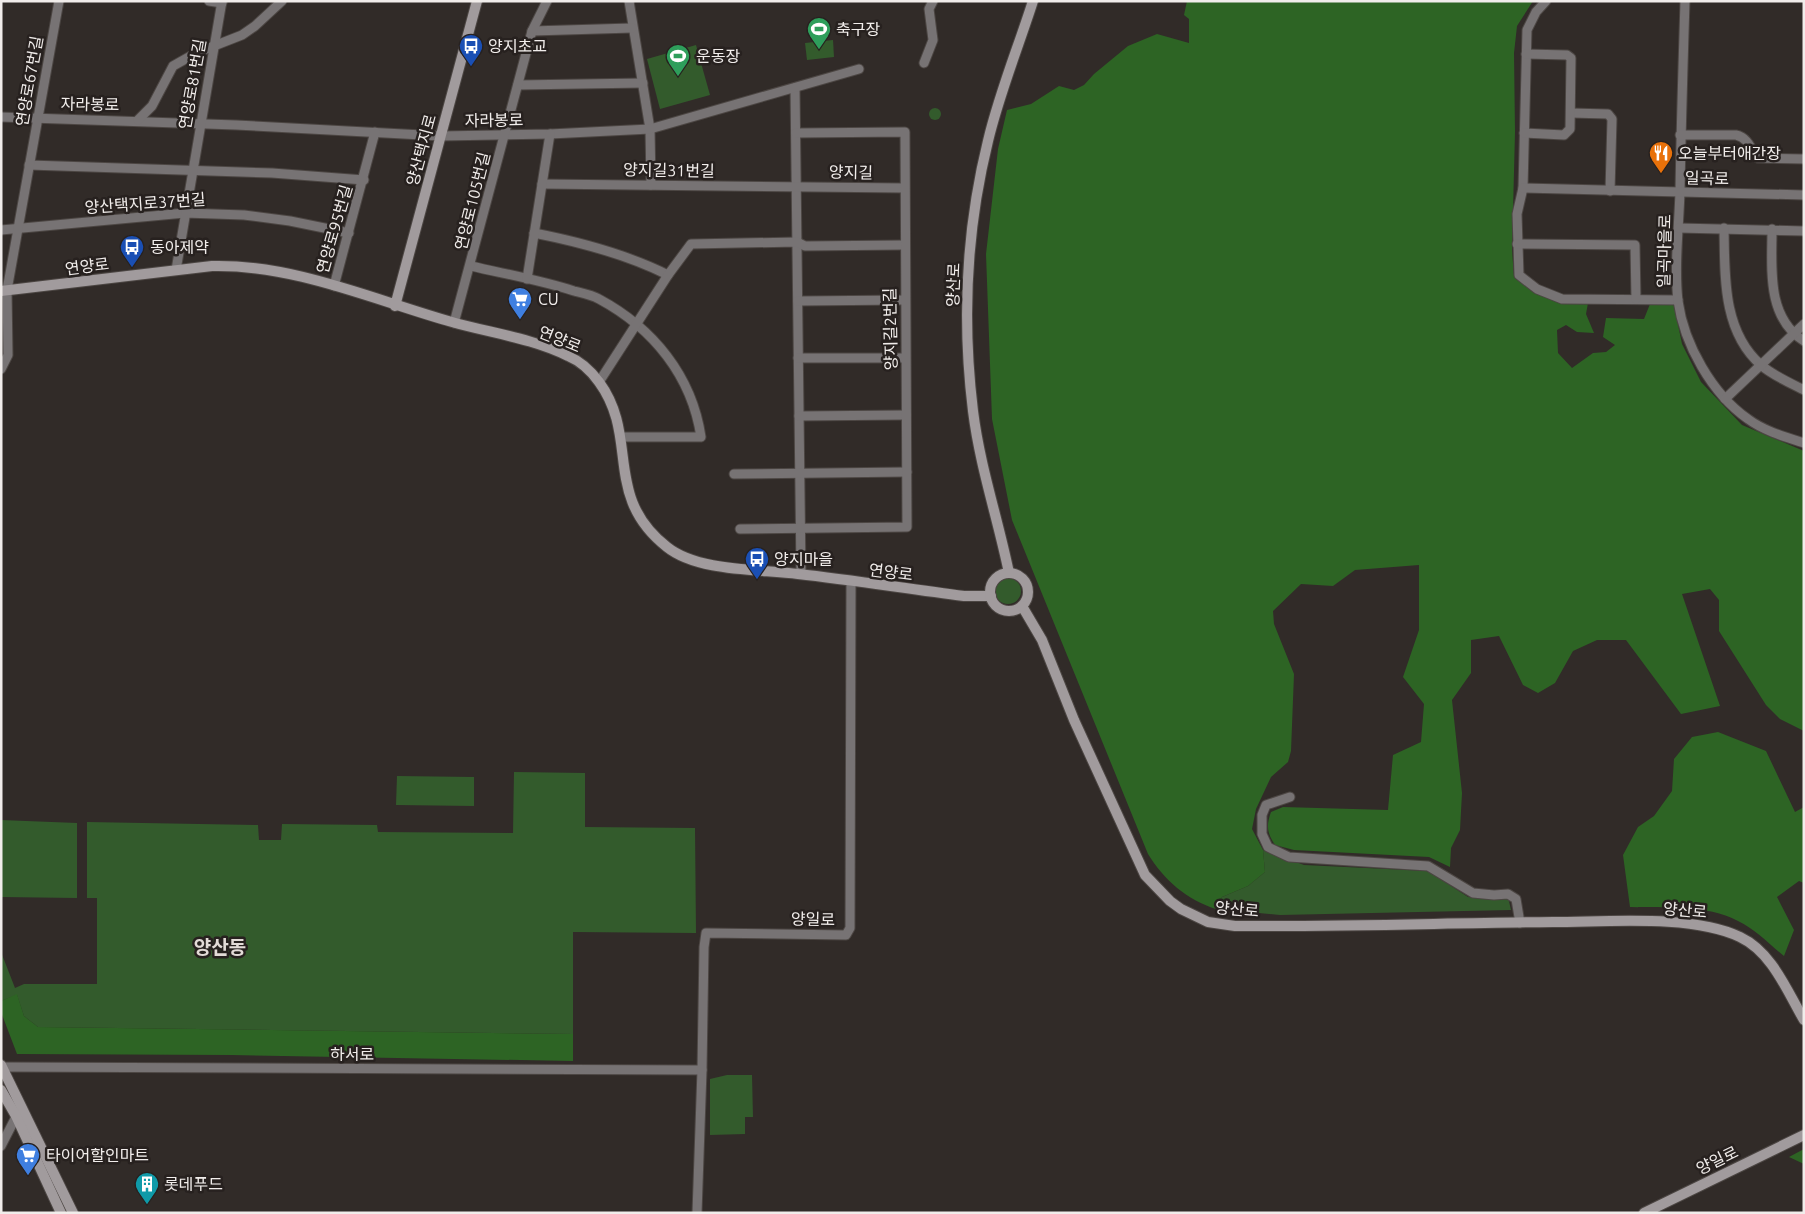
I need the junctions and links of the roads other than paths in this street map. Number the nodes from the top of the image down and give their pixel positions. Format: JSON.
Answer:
{"nodes":[{"id":1,"x":59,"y":1,"type":"edge"},
{"id":2,"x":209,"y":1,"type":"edge"},
{"id":3,"x":282,"y":1,"type":"edge"},
{"id":4,"x":477,"y":1,"type":"edge"},
{"id":5,"x":547,"y":1,"type":"edge"},
{"id":6,"x":628,"y":1,"type":"edge"},
{"id":7,"x":933,"y":1,"type":"edge"},
{"id":8,"x":1033,"y":1,"type":"edge"},
{"id":9,"x":1546,"y":1,"type":"edge"},
{"id":10,"x":1685,"y":1,"type":"edge"},
{"id":11,"x":222,"y":2,"type":"edge"},
{"id":12,"x":632,"y":28,"type":"junction"},
{"id":13,"x":532,"y":31,"type":"junction"},
{"id":14,"x":214,"y":46,"type":"junction"},
{"id":15,"x":1526,"y":54,"type":"junction"},
{"id":16,"x":924,"y":63,"type":"dead end"},
{"id":17,"x":859,"y":69,"type":"dead end"},
{"id":18,"x":643,"y":83,"type":"junction"},
{"id":19,"x":518,"y":85,"type":"junction"},
{"id":20,"x":795,"y":88,"type":"junction"},
{"id":21,"x":1571,"y":113,"type":"junction"},
{"id":22,"x":1,"y":117,"type":"edge"},
{"id":23,"x":38,"y":118,"type":"junction"},
{"id":24,"x":138,"y":120,"type":"junction"},
{"id":25,"x":200,"y":124,"type":"junction"},
{"id":26,"x":650,"y":129,"type":"junction"},
{"id":27,"x":375,"y":132,"type":"junction"},
{"id":28,"x":796,"y":133,"type":"junction"},
{"id":29,"x":1524,"y":133,"type":"junction"},
{"id":30,"x":550,"y":134,"type":"junction"},
{"id":31,"x":503,"y":135,"type":"junction"},
{"id":32,"x":1680,"y":135,"type":"junction"},
{"id":33,"x":441,"y":136,"type":"junction"},
{"id":34,"x":1804,"y":159,"type":"edge"},
{"id":35,"x":29,"y":165,"type":"junction"},
{"id":36,"x":193,"y":170,"type":"junction"},
{"id":37,"x":364,"y":180,"type":"junction"},
{"id":38,"x":542,"y":184,"type":"junction"},
{"id":39,"x":651,"y":185,"type":"junction"},
{"id":40,"x":796,"y":186,"type":"junction"},
{"id":41,"x":904,"y":188,"type":"junction"},
{"id":42,"x":1523,"y":188,"type":"junction"},
{"id":43,"x":1610,"y":191,"type":"junction"},
{"id":44,"x":1680,"y":193,"type":"junction"},
{"id":45,"x":1804,"y":195,"type":"edge"},
{"id":46,"x":186,"y":213,"type":"junction"},
{"id":47,"x":17,"y":228,"type":"junction"},
{"id":48,"x":1679,"y":228,"type":"junction"},
{"id":49,"x":1724,"y":228,"type":"junction"},
{"id":50,"x":1772,"y":229,"type":"junction"},
{"id":51,"x":1,"y":230,"type":"edge"},
{"id":52,"x":1804,"y":231,"type":"edge"},
{"id":53,"x":349,"y":233,"type":"junction"},
{"id":54,"x":534,"y":233,"type":"junction"},
{"id":55,"x":797,"y":242,"type":"junction"},
{"id":56,"x":1517,"y":244,"type":"junction"},
{"id":57,"x":904,"y":245,"type":"junction"},
{"id":58,"x":471,"y":266,"type":"junction"},
{"id":59,"x":176,"y":270,"type":"junction"},
{"id":60,"x":668,"y":275,"type":"junction"},
{"id":61,"x":527,"y":279,"type":"junction"},
{"id":62,"x":334,"y":286,"type":"junction"},
{"id":63,"x":4,"y":291,"type":"edge"},
{"id":64,"x":1636,"y":298,"type":"junction"},
{"id":65,"x":904,"y":300,"type":"junction"},
{"id":66,"x":1678,"y":300,"type":"junction"},
{"id":67,"x":798,"y":301,"type":"junction"},
{"id":68,"x":395,"y":306,"type":"junction"},
{"id":69,"x":454,"y":323,"type":"junction"},
{"id":70,"x":1804,"y":324,"type":"edge"},
{"id":71,"x":637,"y":325,"type":"junction"},
{"id":72,"x":1793,"y":334,"type":"junction"},
{"id":73,"x":1804,"y":341,"type":"edge"},
{"id":74,"x":798,"y":358,"type":"junction"},
{"id":75,"x":905,"y":358,"type":"junction"},
{"id":76,"x":1760,"y":365,"type":"junction"},
{"id":77,"x":1,"y":369,"type":"edge"},
{"id":78,"x":599,"y":382,"type":"junction"},
{"id":79,"x":1804,"y":390,"type":"edge"},
{"id":80,"x":1725,"y":399,"type":"junction"},
{"id":81,"x":906,"y":415,"type":"junction"},
{"id":82,"x":799,"y":416,"type":"junction"},
{"id":83,"x":621,"y":437,"type":"junction"},
{"id":84,"x":1804,"y":443,"type":"edge"},
{"id":85,"x":907,"y":472,"type":"junction"},
{"id":86,"x":800,"y":473,"type":"junction"},
{"id":87,"x":734,"y":474,"type":"dead end"},
{"id":88,"x":800,"y":527,"type":"junction"},
{"id":89,"x":740,"y":528,"type":"dead end"},
{"id":90,"x":1009,"y":573,"type":"junction"},
{"id":91,"x":801,"y":574,"type":"junction"},
{"id":92,"x":851,"y":582,"type":"junction"},
{"id":93,"x":991,"y":596,"type":"junction"},
{"id":94,"x":1022,"y":606,"type":"junction"},
{"id":95,"x":1290,"y":797,"type":"dead end"},
{"id":96,"x":1520,"y":923,"type":"junction"},
{"id":97,"x":1804,"y":1020,"type":"edge"},
{"id":98,"x":2,"y":1066,"type":"edge"},
{"id":99,"x":702,"y":1070,"type":"junction"},
{"id":100,"x":1,"y":1090,"type":"edge"},
{"id":101,"x":22,"y":1106,"type":"junction"},
{"id":102,"x":16,"y":1116,"type":"junction"},
{"id":103,"x":1804,"y":1135,"type":"edge"},
{"id":104,"x":1,"y":1146,"type":"edge"},
{"id":105,"x":61,"y":1213,"type":"edge"},
{"id":106,"x":73,"y":1213,"type":"edge"},
{"id":107,"x":697,"y":1213,"type":"edge"},
{"id":108,"x":1644,"y":1213,"type":"edge"}],
"edges":[{"from":1,"to":23,"type":"street","name":"연양로67번길"},
{"from":2,"to":11,"type":"street","name":"연양로81번길"},
{"from":3,"to":14,"type":"street"},
{"from":4,"to":33,"type":"street","name":"양산택지로"},
{"from":5,"to":13,"type":"street","name":"연양로105번길"},
{"from":6,"to":12,"type":"street"},
{"from":7,"to":16,"type":"street"},
{"from":8,"to":90,"type":"street","name":"양산로"},
{"from":9,"to":15,"type":"street"},
{"from":10,"to":32,"type":"street","name":"일곡마을로"},
{"from":11,"to":14,"type":"street","name":"연양로81번길"},
{"from":12,"to":13,"type":"street"},
{"from":12,"to":18,"type":"street"},
{"from":13,"to":19,"type":"street","name":"연양로105번길"},
{"from":14,"to":24,"type":"street"},
{"from":14,"to":25,"type":"street","name":"연양로81번길"},
{"from":15,"to":21,"type":"street"},
{"from":15,"to":29,"type":"street"},
{"from":17,"to":20,"type":"street","name":"자라봉로"},
{"from":18,"to":19,"type":"street"},
{"from":18,"to":26,"type":"street"},
{"from":19,"to":31,"type":"street","name":"연양로105번길"},
{"from":20,"to":26,"type":"street","name":"자라봉로"},
{"from":20,"to":28,"type":"street"},
{"from":21,"to":29,"type":"street"},
{"from":21,"to":43,"type":"street"},
{"from":22,"to":23,"type":"street","name":"자라봉로"},
{"from":23,"to":24,"type":"street","name":"자라봉로"},
{"from":23,"to":35,"type":"street","name":"연양로67번길"},
{"from":24,"to":25,"type":"street","name":"자라봉로"},
{"from":25,"to":27,"type":"street","name":"자라봉로"},
{"from":25,"to":36,"type":"street","name":"연양로81번길"},
{"from":26,"to":30,"type":"street","name":"자라봉로"},
{"from":26,"to":39,"type":"street"},
{"from":27,"to":33,"type":"street","name":"자라봉로"},
{"from":27,"to":37,"type":"street","name":"연양로95번길"},
{"from":28,"to":40,"type":"street"},
{"from":28,"to":41,"type":"street","name":"양지길2번길"},
{"from":29,"to":42,"type":"street"},
{"from":30,"to":31,"type":"street","name":"자라봉로"},
{"from":30,"to":38,"type":"street"},
{"from":31,"to":33,"type":"street","name":"자라봉로"},
{"from":31,"to":58,"type":"street","name":"연양로105번길"},
{"from":32,"to":34,"type":"street"},
{"from":32,"to":44,"type":"street","name":"일곡마을로"},
{"from":33,"to":68,"type":"street","name":"양산택지로"},
{"from":35,"to":36,"type":"street"},
{"from":35,"to":47,"type":"street","name":"연양로67번길"},
{"from":36,"to":37,"type":"street","name":"연양로95번길"},
{"from":36,"to":46,"type":"street","name":"연양로81번길"},
{"from":37,"to":53,"type":"street","name":"연양로95번길"},
{"from":38,"to":39,"type":"street","name":"양지길31번길"},
{"from":38,"to":54,"type":"street"},
{"from":39,"to":40,"type":"street","name":"양지길31번길"},
{"from":40,"to":41,"type":"street","name":"양지길"},
{"from":40,"to":55,"type":"street"},
{"from":41,"to":57,"type":"street","name":"양지길2번길"},
{"from":42,"to":43,"type":"street","name":"일곡로"},
{"from":42,"to":56,"type":"street"},
{"from":43,"to":44,"type":"street","name":"일곡로"},
{"from":44,"to":45,"type":"street","name":"일곡로"},
{"from":44,"to":48,"type":"street","name":"일곡마을로"},
{"from":46,"to":47,"type":"street","name":"양산택지로37번길"},
{"from":46,"to":53,"type":"street","name":"양산택지로37번길"},
{"from":46,"to":59,"type":"street","name":"연양로81번길"},
{"from":47,"to":51,"type":"street","name":"양산택지로37번길"},
{"from":47,"to":63,"type":"street","name":"연양로67번길"},
{"from":48,"to":49,"type":"street"},
{"from":48,"to":66,"type":"street","name":"일곡마을로"},
{"from":49,"to":50,"type":"street"},
{"from":49,"to":76,"type":"street"},
{"from":50,"to":52,"type":"street"},
{"from":50,"to":72,"type":"street"},
{"from":53,"to":62,"type":"street","name":"연양로95번길"},
{"from":54,"to":60,"type":"street"},
{"from":54,"to":61,"type":"street"},
{"from":55,"to":57,"type":"street"},
{"from":55,"to":60,"type":"street"},
{"from":55,"to":67,"type":"street"},
{"from":56,"to":64,"type":"street"},
{"from":56,"to":64,"type":"street"},
{"from":57,"to":65,"type":"street","name":"양지길2번길"},
{"from":58,"to":61,"type":"street","name":"연양로105번길"},
{"from":58,"to":69,"type":"street","name":"연양로105번길"},
{"from":59,"to":62,"type":"street","name":"연양로"},
{"from":59,"to":63,"type":"street","name":"연양로"},
{"from":60,"to":71,"type":"street"},
{"from":61,"to":71,"type":"street","name":"연양로105번길"},
{"from":62,"to":68,"type":"street","name":"연양로"},
{"from":63,"to":77,"type":"street","name":"연양로67번길"},
{"from":64,"to":66,"type":"street"},
{"from":65,"to":67,"type":"street"},
{"from":65,"to":75,"type":"street","name":"양지길2번길"},
{"from":66,"to":80,"type":"street","name":"일곡마을로"},
{"from":67,"to":74,"type":"street"},
{"from":68,"to":69,"type":"street","name":"연양로"},
{"from":69,"to":78,"type":"street","name":"연양로"},
{"from":70,"to":72,"type":"street"},
{"from":71,"to":78,"type":"street"},
{"from":71,"to":83,"type":"street","name":"연양로105번길"},
{"from":72,"to":73,"type":"street"},
{"from":72,"to":76,"type":"street"},
{"from":74,"to":75,"type":"street"},
{"from":74,"to":82,"type":"street"},
{"from":75,"to":81,"type":"street","name":"양지길2번길"},
{"from":76,"to":79,"type":"street"},
{"from":76,"to":80,"type":"street"},
{"from":78,"to":83,"type":"street","name":"연양로"},
{"from":80,"to":84,"type":"street","name":"일곡마을로"},
{"from":81,"to":82,"type":"street"},
{"from":81,"to":85,"type":"street","name":"양지길2번길"},
{"from":82,"to":86,"type":"street"},
{"from":83,"to":91,"type":"street","name":"연양로"},
{"from":85,"to":86,"type":"street"},
{"from":85,"to":88,"type":"street","name":"양지길2번길"},
{"from":86,"to":87,"type":"street"},
{"from":86,"to":88,"type":"street"},
{"from":88,"to":89,"type":"street"},
{"from":88,"to":91,"type":"street"},
{"from":90,"to":93,"type":"street"},
{"from":90,"to":94,"type":"street"},
{"from":91,"to":92,"type":"street","name":"연양로"},
{"from":92,"to":93,"type":"street","name":"연양로"},
{"from":92,"to":99,"type":"street","name":"양일로"},
{"from":93,"to":94,"type":"street"},
{"from":94,"to":96,"type":"street","name":"양산로"},
{"from":95,"to":96,"type":"street"},
{"from":96,"to":97,"type":"street","name":"양산로"},
{"from":98,"to":99,"type":"street","name":"하서로"},
{"from":98,"to":101,"type":"street","name":"하서로"},
{"from":99,"to":107,"type":"street","name":"양일로"},
{"from":100,"to":102,"type":"street"},
{"from":101,"to":102,"type":"street"},
{"from":101,"to":106,"type":"street","name":"하서로"},
{"from":102,"to":104,"type":"street"},
{"from":102,"to":105,"type":"street"},
{"from":103,"to":108,"type":"street","name":"양일로"}]}
